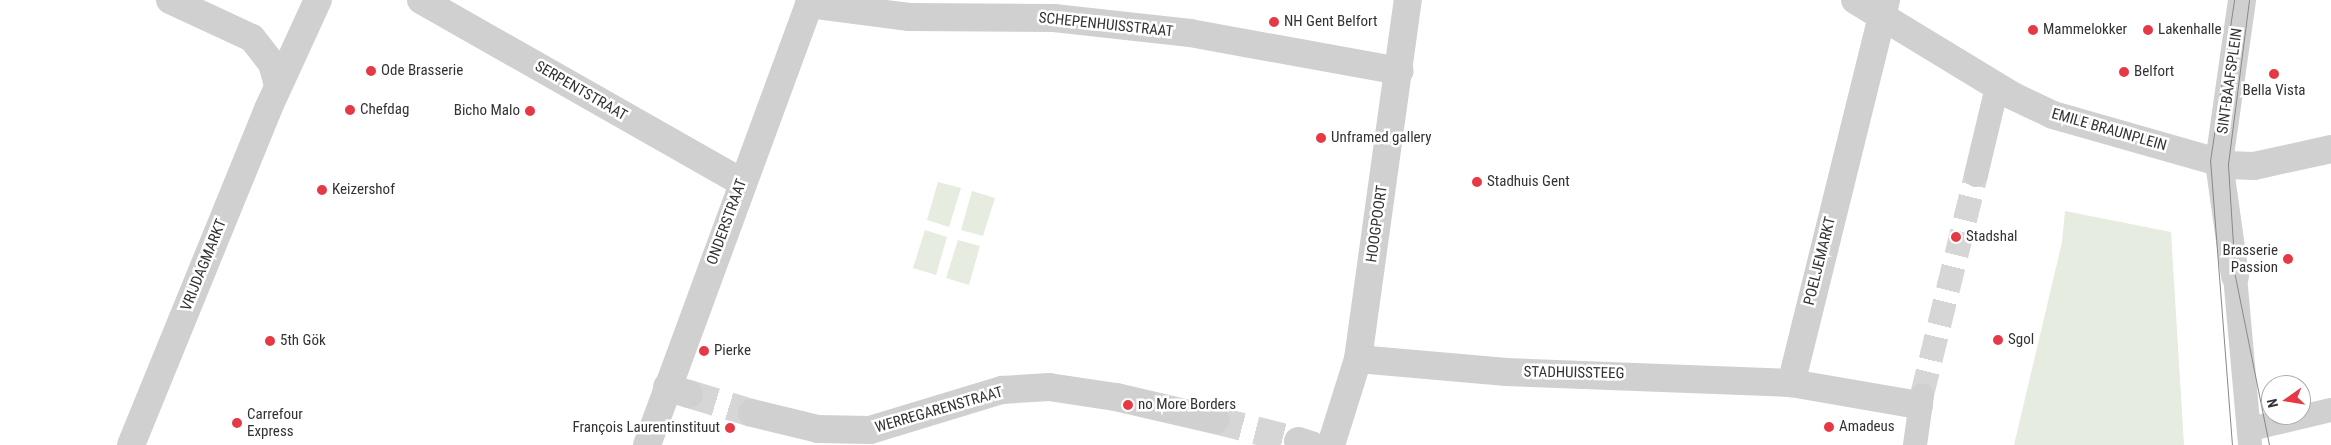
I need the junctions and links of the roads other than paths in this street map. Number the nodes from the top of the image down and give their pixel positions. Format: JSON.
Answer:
{"nodes":[{"id":1,"x":170,"y":0,"type":"edge"},
{"id":2,"x":318,"y":0,"type":"edge"},
{"id":3,"x":421,"y":0,"type":"edge"},
{"id":4,"x":1408,"y":0,"type":"edge"},
{"id":5,"x":1855,"y":0,"type":"edge"},
{"id":6,"x":2242,"y":0,"type":"edge"},
{"id":7,"x":810,"y":2,"type":"edge"},
{"id":8,"x":1883,"y":6,"type":"edge"},
{"id":9,"x":1400,"y":71,"type":"junction"},
{"id":10,"x":278,"y":85,"type":"junction"},
{"id":11,"x":1998,"y":87,"type":"junction"},
{"id":12,"x":2331,"y":149,"type":"edge"},
{"id":13,"x":2219,"y":162,"type":"junction"},
{"id":14,"x":1976,"y":175,"type":"tunnel mouth"},
{"id":15,"x":742,"y":182,"type":"junction"},
{"id":16,"x":2235,"y":276,"type":"joint"},
{"id":17,"x":1358,"y":359,"type":"junction"},
{"id":18,"x":1791,"y":382,"type":"junction"},
{"id":19,"x":1920,"y":400,"type":"joint"},
{"id":20,"x":2331,"y":410,"type":"edge"},
{"id":21,"x":752,"y":413,"type":"tunnel mouth"},
{"id":22,"x":1215,"y":420,"type":"tunnel mouth"},
{"id":23,"x":2250,"y":437,"type":"edge"},
{"id":24,"x":130,"y":445,"type":"edge"},
{"id":25,"x":647,"y":445,"type":"edge"},
{"id":26,"x":1331,"y":445,"type":"edge"},
{"id":27,"x":1916,"y":445,"type":"edge"}],
"edges":[{"from":1,"to":10,"type":"street"},
{"from":2,"to":10,"type":"street","name":"VRIJDAGMARKT"},
{"from":3,"to":15,"type":"street","name":"SERPENTSTRAAT"},
{"from":4,"to":9,"type":"street","name":"HOOGPOORT"},
{"from":5,"to":8,"type":"street","name":"EMILE BRAUNPLEIN"},
{"from":6,"to":13,"type":"street","name":"SINT-BAAFSPLEIN"},
{"from":7,"to":9,"type":"street","name":"SCHEPENHUISSTRAAT"},
{"from":7,"to":15,"type":"street","name":"ONDERSTRAAT"},
{"from":8,"to":11,"type":"street","name":"EMILE BRAUNPLEIN"},
{"from":8,"to":18,"type":"street","name":"POELJEMARKT"},
{"from":9,"to":17,"type":"street","name":"HOOGPOORT"},
{"from":10,"to":24,"type":"street","name":"VRIJDAGMARKT"},
{"from":11,"to":13,"type":"street","name":"EMILE BRAUNPLEIN"},
{"from":11,"to":14,"type":"street"},
{"from":12,"to":13,"type":"street","name":"EMILE BRAUNPLEIN"},
{"from":13,"to":16,"type":"street"},
{"from":15,"to":25,"type":"street","name":"ONDERSTRAAT"},
{"from":16,"to":23,"type":"street"},
{"from":17,"to":18,"type":"street","name":"STADHUISSTEEG"},
{"from":17,"to":26,"type":"street","name":"HOOGPOORT"},
{"from":18,"to":19,"type":"street"},
{"from":19,"to":27,"type":"street"},
{"from":20,"to":23,"type":"street"},
{"from":21,"to":22,"type":"street","name":"WERREGARENSTRAAT"}]}
